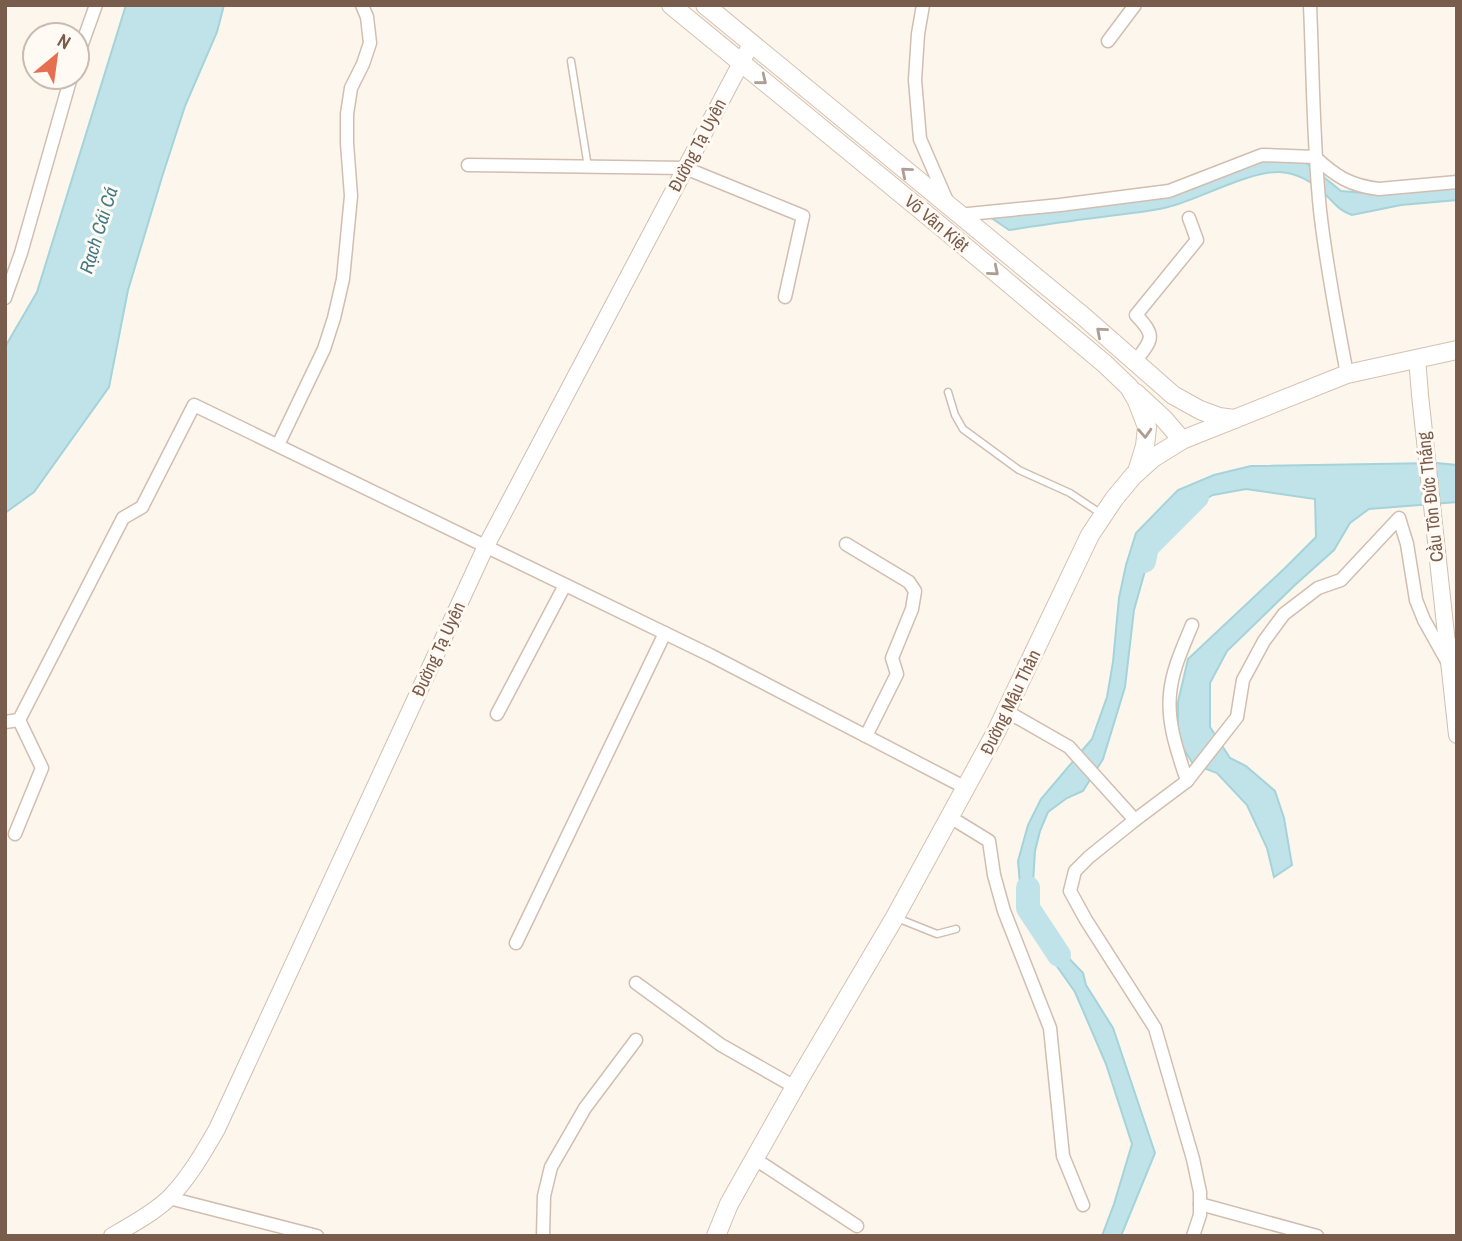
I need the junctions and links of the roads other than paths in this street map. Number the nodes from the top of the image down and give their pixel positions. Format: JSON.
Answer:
{"nodes":[{"id":1,"x":362,"y":5,"type":"edge"},
{"id":2,"x":671,"y":5,"type":"edge"},
{"id":3,"x":705,"y":5,"type":"edge"},
{"id":4,"x":923,"y":5,"type":"edge"},
{"id":5,"x":1135,"y":5,"type":"edge"},
{"id":6,"x":1310,"y":5,"type":"edge"},
{"id":7,"x":1108,"y":41,"type":"dead end"},
{"id":8,"x":751,"y":44,"type":"junction"},
{"id":9,"x":571,"y":61,"type":"dead end"},
{"id":10,"x":741,"y":62,"type":"junction"},
{"id":11,"x":67,"y":91,"type":"edge"},
{"id":12,"x":1316,"y":161,"type":"junction"},
{"id":13,"x":468,"y":165,"type":"dead end"},
{"id":14,"x":588,"y":167,"type":"junction"},
{"id":15,"x":685,"y":168,"type":"junction"},
{"id":16,"x":1457,"y":182,"type":"edge"},
{"id":17,"x":954,"y":211,"type":"junction"},
{"id":18,"x":1189,"y":218,"type":"dead end"},
{"id":19,"x":5,"y":298,"type":"edge"},
{"id":20,"x":785,"y":298,"type":"dead end"},
{"id":21,"x":1457,"y":350,"type":"edge"},
{"id":22,"x":1417,"y":358,"type":"junction"},
{"id":23,"x":1139,"y":366,"type":"junction"},
{"id":24,"x":1347,"y":374,"type":"junction"},
{"id":25,"x":1129,"y":387,"type":"junction"},
{"id":26,"x":948,"y":392,"type":"dead end"},
{"id":27,"x":1179,"y":398,"type":"junction"},
{"id":28,"x":1238,"y":419,"type":"junction"},
{"id":29,"x":1182,"y":440,"type":"junction"},
{"id":30,"x":278,"y":445,"type":"junction"},
{"id":31,"x":1137,"y":473,"type":"junction"},
{"id":32,"x":1103,"y":516,"type":"junction"},
{"id":33,"x":846,"y":544,"type":"dead end"},
{"id":34,"x":486,"y":546,"type":"junction"},
{"id":35,"x":565,"y":585,"type":"junction"},
{"id":36,"x":1192,"y":625,"type":"dead end"},
{"id":37,"x":665,"y":633,"type":"junction"},
{"id":38,"x":1457,"y":640,"type":"edge"},
{"id":39,"x":1449,"y":665,"type":"junction"},
{"id":40,"x":1006,"y":711,"type":"junction"},
{"id":41,"x":497,"y":714,"type":"dead end"},
{"id":42,"x":12,"y":721,"type":"edge"},
{"id":43,"x":1457,"y":734,"type":"edge"},
{"id":44,"x":866,"y":736,"type":"junction"},
{"id":45,"x":1187,"y":781,"type":"junction"},
{"id":46,"x":966,"y":788,"type":"junction"},
{"id":47,"x":950,"y":817,"type":"junction"},
{"id":48,"x":1135,"y":820,"type":"junction"},
{"id":49,"x":15,"y":834,"type":"dead end"},
{"id":50,"x":895,"y":917,"type":"junction"},
{"id":51,"x":956,"y":929,"type":"dead end"},
{"id":52,"x":516,"y":943,"type":"dead end"},
{"id":53,"x":636,"y":983,"type":"dead end"},
{"id":54,"x":636,"y":1040,"type":"dead end"},
{"id":55,"x":795,"y":1087,"type":"junction"},
{"id":56,"x":755,"y":1159,"type":"junction"},
{"id":57,"x":169,"y":1198,"type":"junction"},
{"id":58,"x":1200,"y":1204,"type":"junction"},
{"id":59,"x":1083,"y":1205,"type":"dead end"},
{"id":60,"x":857,"y":1226,"type":"dead end"},
{"id":61,"x":118,"y":1234,"type":"edge"},
{"id":62,"x":317,"y":1236,"type":"edge"},
{"id":63,"x":543,"y":1236,"type":"edge"},
{"id":64,"x":716,"y":1236,"type":"edge"},
{"id":65,"x":1194,"y":1236,"type":"edge"},
{"id":66,"x":1317,"y":1236,"type":"edge"}],
"edges":[{"from":1,"to":30,"type":"street"},
{"from":2,"to":10,"type":"main road","name":"Võ Văn Kiệt"},
{"from":3,"to":8,"type":"main road","name":"Võ Văn Kiệt"},
{"from":4,"to":17,"type":"street"},
{"from":5,"to":7,"type":"street"},
{"from":6,"to":12,"type":"street"},
{"from":8,"to":10,"type":"street","name":"Đường Tạ Uyên"},
{"from":17,"to":8,"type":"main road","name":"Võ Văn Kiệt","one_way":true},
{"from":9,"to":14,"type":"lane"},
{"from":10,"to":15,"type":"street","name":"Đường Tạ Uyên"},
{"from":10,"to":25,"type":"main road","name":"Võ Văn Kiệt","one_way":true},
{"from":11,"to":19,"type":"street"},
{"from":12,"to":16,"type":"street"},
{"from":12,"to":17,"type":"street"},
{"from":12,"to":24,"type":"street"},
{"from":13,"to":14,"type":"street"},
{"from":14,"to":15,"type":"street"},
{"from":15,"to":20,"type":"street"},
{"from":15,"to":34,"type":"street","name":"Đường Tạ Uyên"},
{"from":23,"to":17,"type":"main road","name":"Võ Văn Kiệt","one_way":true},
{"from":18,"to":23,"type":"street"},
{"from":21,"to":22,"type":"main road","name":"Đường Mậu Thân"},
{"from":22,"to":24,"type":"main road","name":"Đường Mậu Thân"},
{"from":22,"to":39,"type":"street","name":"Cầu Tôn Đức Thắng"},
{"from":23,"to":25,"type":"main road"},
{"from":23,"to":27,"type":"main road","name":"Võ Văn Kiệt"},
{"from":24,"to":28,"type":"main road","name":"Đường Mậu Thân"},
{"from":25,"to":29,"type":"main road"},
{"from":25,"to":31,"type":"main road","name":"Võ Văn Kiệt","one_way":true},
{"from":26,"to":32,"type":"lane"},
{"from":27,"to":28,"type":"main road","name":"Võ Văn Kiệt"},
{"from":27,"to":29,"type":"main road"},
{"from":28,"to":29,"type":"main road","name":"Đường Mậu Thân"},
{"from":29,"to":31,"type":"main road","name":"Đường Mậu Thân"},
{"from":30,"to":34,"type":"street"},
{"from":30,"to":42,"type":"street"},
{"from":31,"to":32,"type":"main road","name":"Đường Mậu Thân"},
{"from":32,"to":40,"type":"main road","name":"Đường Mậu Thân"},
{"from":33,"to":44,"type":"street"},
{"from":34,"to":35,"type":"street"},
{"from":34,"to":57,"type":"street","name":"Đường Tạ Uyên"},
{"from":35,"to":37,"type":"street"},
{"from":35,"to":41,"type":"street"},
{"from":36,"to":45,"type":"street"},
{"from":37,"to":44,"type":"street"},
{"from":37,"to":52,"type":"street"},
{"from":38,"to":39,"type":"lane"},
{"from":39,"to":43,"type":"street","name":"Cầu Tôn Đức Thắng"},
{"from":39,"to":45,"type":"street"},
{"from":40,"to":46,"type":"main road","name":"Đường Mậu Thân"},
{"from":40,"to":48,"type":"street"},
{"from":42,"to":49,"type":"street"},
{"from":44,"to":46,"type":"street"},
{"from":45,"to":48,"type":"street"},
{"from":46,"to":47,"type":"main road","name":"Đường Mậu Thân"},
{"from":47,"to":50,"type":"main road","name":"Đường Mậu Thân"},
{"from":47,"to":59,"type":"street"},
{"from":48,"to":58,"type":"street"},
{"from":50,"to":51,"type":"lane"},
{"from":50,"to":55,"type":"main road","name":"Đường Mậu Thân"},
{"from":53,"to":55,"type":"street"},
{"from":54,"to":63,"type":"street"},
{"from":55,"to":56,"type":"main road","name":"Đường Mậu Thân"},
{"from":56,"to":60,"type":"street"},
{"from":56,"to":64,"type":"main road","name":"Đường Mậu Thân"},
{"from":57,"to":61,"type":"street","name":"Đường Tạ Uyên"},
{"from":57,"to":62,"type":"street"},
{"from":58,"to":65,"type":"street"},
{"from":58,"to":66,"type":"street"}]}
